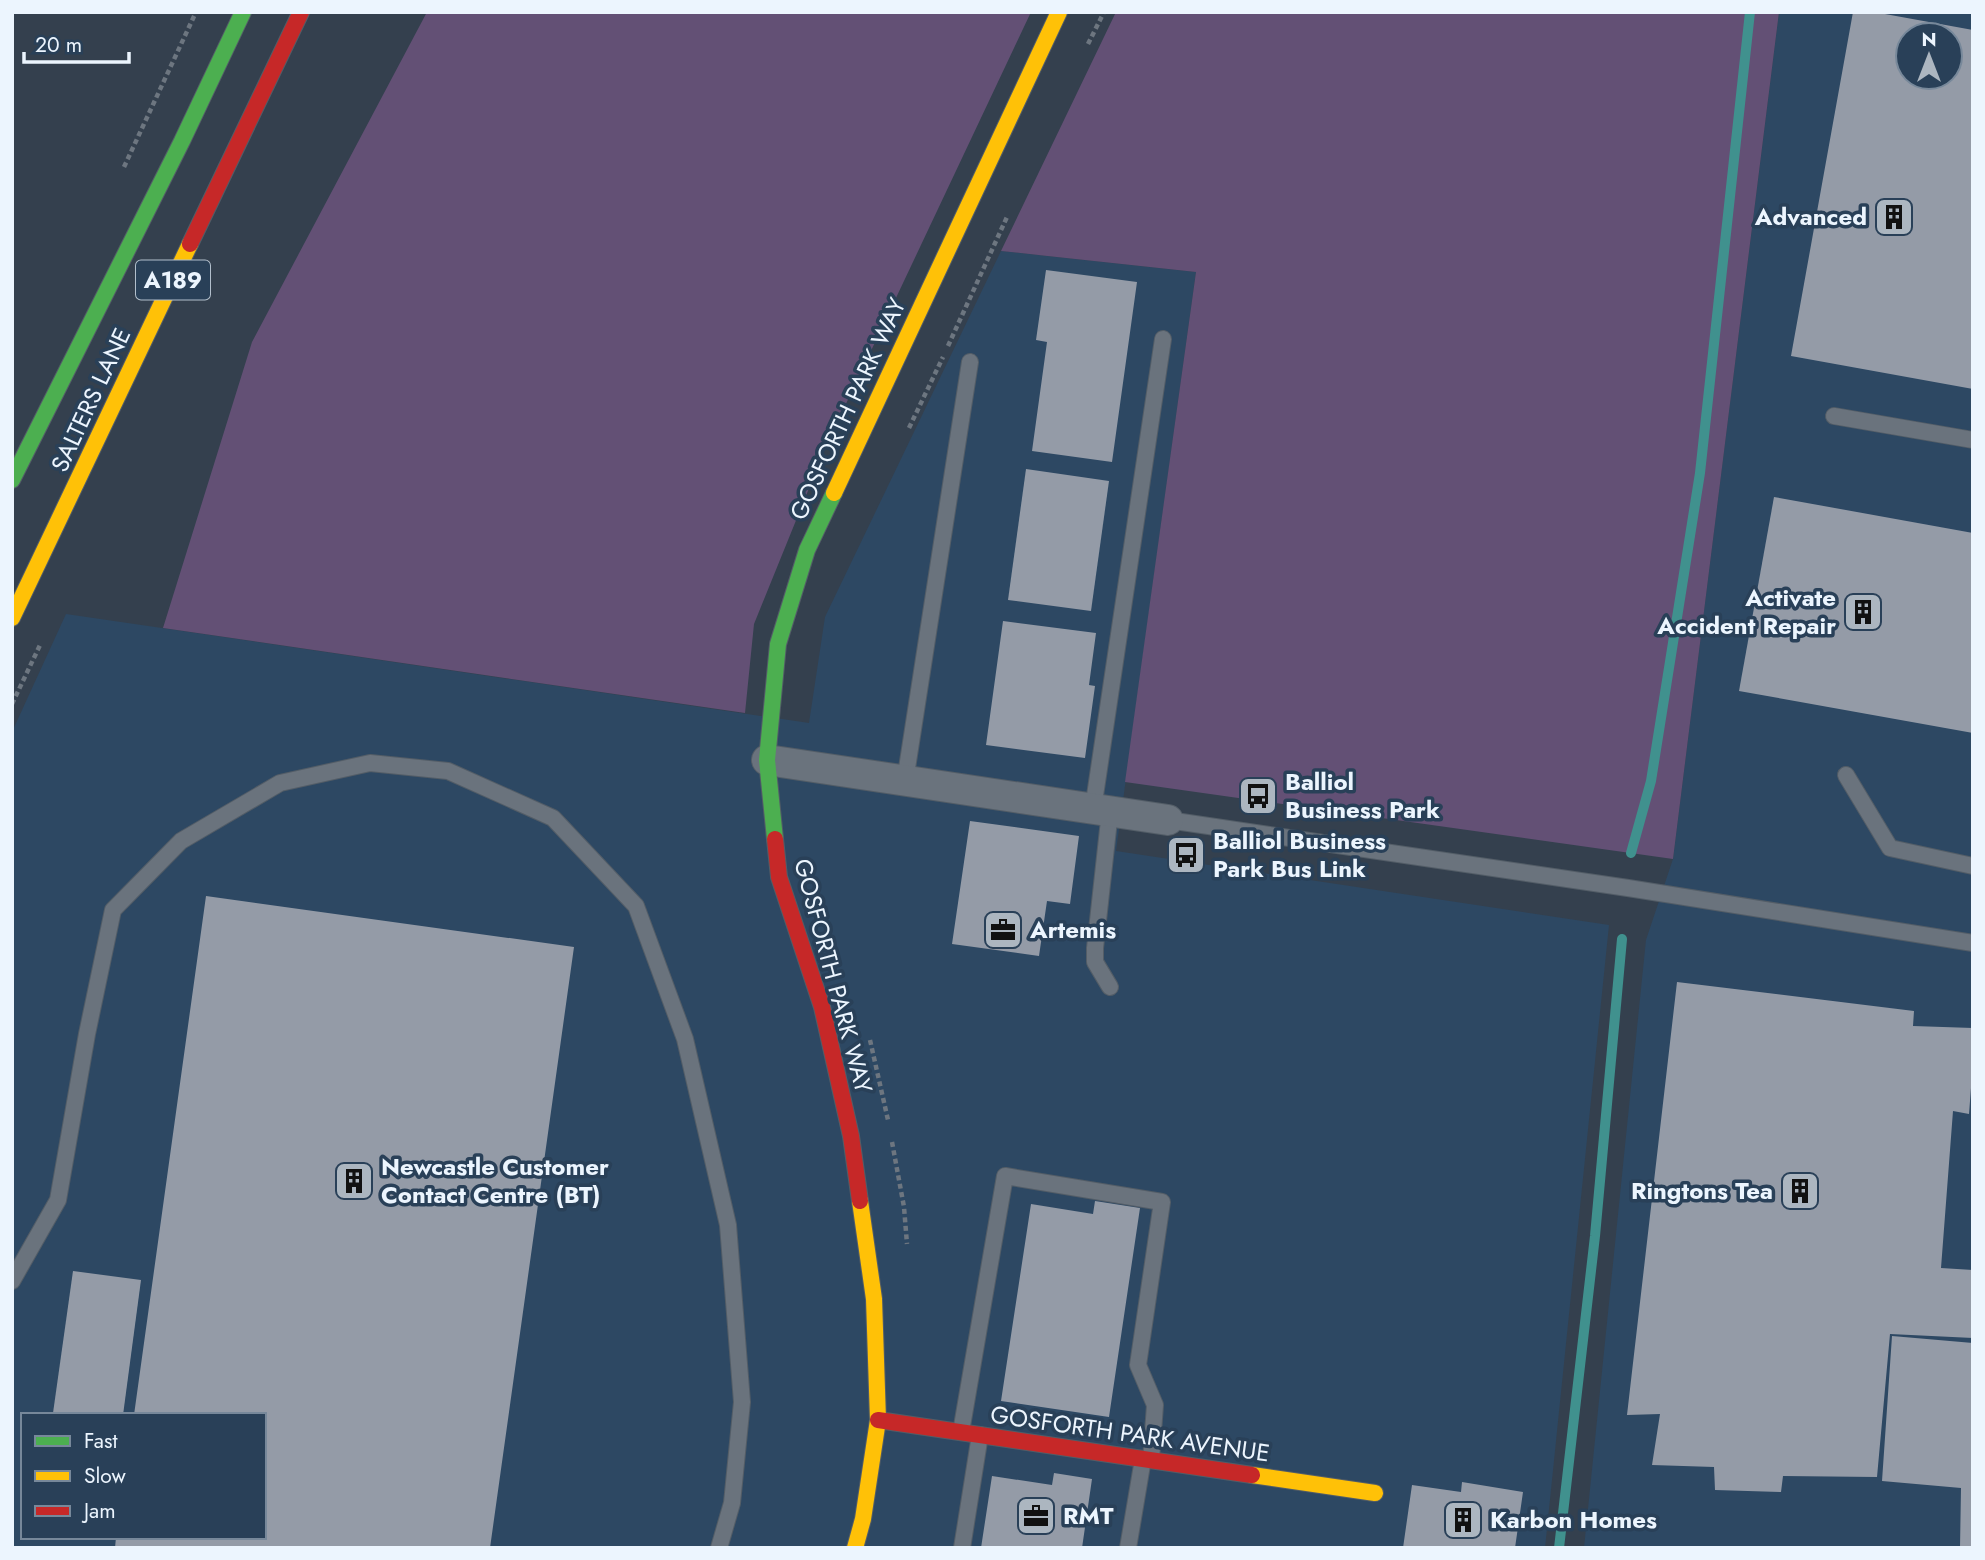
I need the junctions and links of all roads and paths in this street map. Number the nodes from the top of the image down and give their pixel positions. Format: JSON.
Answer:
{"nodes":[{"id":1,"x":243,"y":12,"type":"edge"},
{"id":2,"x":301,"y":12,"type":"edge"},
{"id":3,"x":1059,"y":12,"type":"edge"},
{"id":4,"x":1163,"y":339,"type":"dead end"},
{"id":5,"x":970,"y":362,"type":"dead end"},
{"id":6,"x":1834,"y":416,"type":"dead end"},
{"id":7,"x":1973,"y":440,"type":"edge"},
{"id":8,"x":12,"y":480,"type":"edge"},
{"id":9,"x":17,"y":594,"type":"edge"},
{"id":10,"x":12,"y":618,"type":"edge"},
{"id":11,"x":767,"y":760,"type":"junction"},
{"id":12,"x":1846,"y":775,"type":"dead end"},
{"id":13,"x":905,"y":780,"type":"junction"},
{"id":14,"x":1102,"y":810,"type":"junction"},
{"id":15,"x":1168,"y":820,"type":"joint"},
{"id":16,"x":1973,"y":866,"type":"edge"},
{"id":17,"x":1973,"y":943,"type":"edge"},
{"id":18,"x":1110,"y":988,"type":"dead end"},
{"id":19,"x":12,"y":1281,"type":"edge"},
{"id":20,"x":878,"y":1420,"type":"junction"},
{"id":21,"x":961,"y":1432,"type":"junction"},
{"id":22,"x":979,"y":1435,"type":"junction"},
{"id":23,"x":1147,"y":1460,"type":"junction"},
{"id":24,"x":1375,"y":1493,"type":"dead end"},
{"id":25,"x":719,"y":1548,"type":"edge"},
{"id":26,"x":855,"y":1548,"type":"edge"},
{"id":27,"x":962,"y":1548,"type":"edge"},
{"id":28,"x":1128,"y":1548,"type":"edge"}],
"edges":[{"from":1,"to":8,"type":"street","name":"SALTERS LANE","number":"A189"},
{"from":2,"to":9,"type":"street","name":"SALTERS LANE","number":"A189"},
{"from":3,"to":11,"type":"street","name":"GOSFORTH PARK WAY"},
{"from":4,"to":14,"type":"lane"},
{"from":5,"to":13,"type":"lane"},
{"from":6,"to":7,"type":"lane"},
{"from":9,"to":10,"type":"street","name":"SALTERS LANE","number":"A189"},
{"from":11,"to":13,"type":"street"},
{"from":11,"to":20,"type":"street","name":"GOSFORTH PARK WAY"},
{"from":12,"to":16,"type":"lane"},
{"from":13,"to":14,"type":"street"},
{"from":14,"to":15,"type":"street"},
{"from":14,"to":18,"type":"lane"},
{"from":15,"to":17,"type":"lane"},
{"from":19,"to":25,"type":"lane"},
{"from":20,"to":21,"type":"street","name":"GOSFORTH PARK AVENUE"},
{"from":20,"to":26,"type":"street","name":"GOSFORTH PARK WAY"},
{"from":21,"to":22,"type":"street","name":"GOSFORTH PARK AVENUE"},
{"from":21,"to":23,"type":"lane"},
{"from":22,"to":23,"type":"street","name":"GOSFORTH PARK AVENUE"},
{"from":22,"to":27,"type":"lane"},
{"from":23,"to":24,"type":"street","name":"GOSFORTH PARK AVENUE"},
{"from":23,"to":28,"type":"lane"}]}
